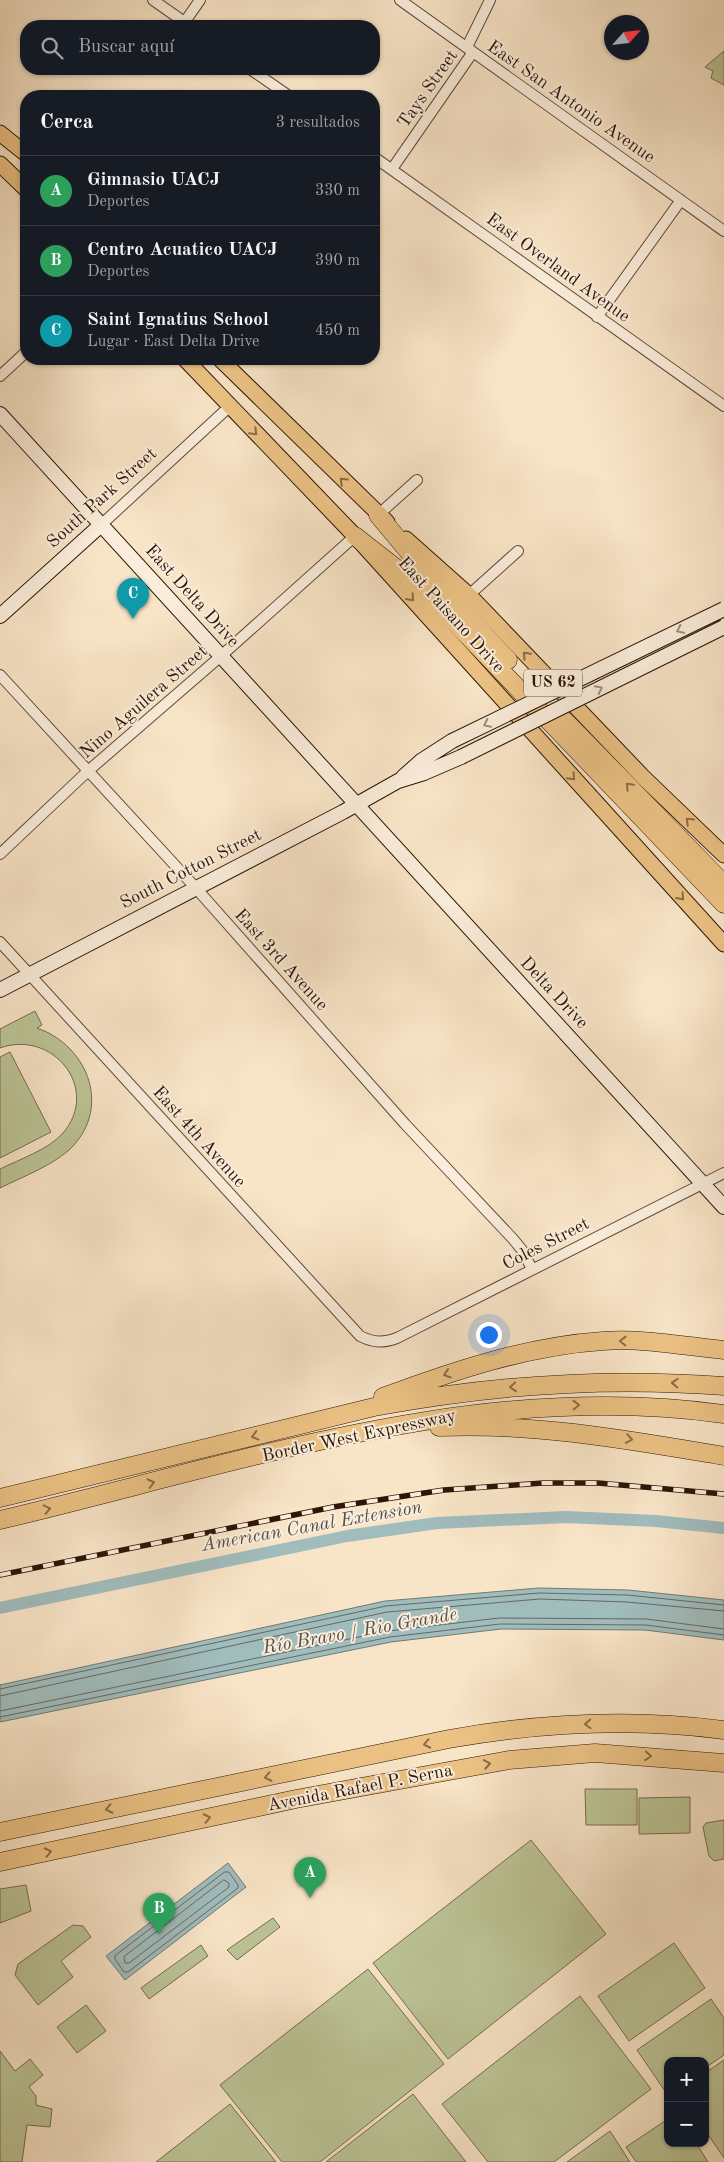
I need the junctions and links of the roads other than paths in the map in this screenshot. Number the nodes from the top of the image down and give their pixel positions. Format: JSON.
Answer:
{"nodes":[{"id":1,"x":153,"y":0,"type":"edge"},
{"id":2,"x":200,"y":0,"type":"edge"},
{"id":3,"x":400,"y":0,"type":"edge"},
{"id":4,"x":490,"y":0,"type":"edge"},
{"id":5,"x":181,"y":20,"type":"edge"},
{"id":6,"x":189,"y":20,"type":"edge"},
{"id":7,"x":470,"y":50,"type":"junction"},
{"id":8,"x":258,"y":75,"type":"edge"},
{"id":9,"x":280,"y":90,"type":"edge"},
{"id":10,"x":0,"y":133,"type":"edge"},
{"id":11,"x":20,"y":149,"type":"edge"},
{"id":12,"x":380,"y":160,"type":"edge"},
{"id":13,"x":0,"y":164,"type":"edge"},
{"id":14,"x":392,"y":169,"type":"junction"},
{"id":15,"x":20,"y":183,"type":"edge"},
{"id":16,"x":681,"y":200,"type":"junction"},
{"id":17,"x":724,"y":231,"type":"edge"},
{"id":18,"x":597,"y":317,"type":"junction"},
{"id":19,"x":20,"y":358,"type":"edge"},
{"id":20,"x":190,"y":365,"type":"edge"},
{"id":21,"x":226,"y":365,"type":"edge"},
{"id":22,"x":0,"y":376,"type":"edge"},
{"id":23,"x":724,"y":406,"type":"edge"},
{"id":24,"x":229,"y":407,"type":"junction"},
{"id":25,"x":0,"y":414,"type":"edge"},
{"id":26,"x":417,"y":480,"type":"dead end"},
{"id":27,"x":378,"y":515,"type":"junction"},
{"id":28,"x":102,"y":524,"type":"junction"},
{"id":29,"x":355,"y":536,"type":"junction"},
{"id":30,"x":518,"y":551,"type":"dead end"},
{"id":31,"x":468,"y":595,"type":"junction"},
{"id":32,"x":724,"y":609,"type":"edge"},
{"id":33,"x":0,"y":616,"type":"edge"},
{"id":34,"x":724,"y":627,"type":"edge"},
{"id":35,"x":221,"y":656,"type":"junction"},
{"id":36,"x":0,"y":675,"type":"edge"},
{"id":37,"x":88,"y":771,"type":"junction"},
{"id":38,"x":398,"y":781,"type":"junction"},
{"id":39,"x":357,"y":804,"type":"junction"},
{"id":40,"x":0,"y":854,"type":"edge"},
{"id":41,"x":724,"y":855,"type":"edge"},
{"id":42,"x":724,"y":884,"type":"edge"},
{"id":43,"x":195,"y":887,"type":"junction"},
{"id":44,"x":724,"y":904,"type":"edge"},
{"id":45,"x":0,"y":942,"type":"edge"},
{"id":46,"x":724,"y":944,"type":"edge"},
{"id":47,"x":29,"y":975,"type":"junction"},
{"id":48,"x":0,"y":990,"type":"edge"},
{"id":49,"x":724,"y":1173,"type":"edge"},
{"id":50,"x":704,"y":1184,"type":"junction"},
{"id":51,"x":724,"y":1207,"type":"edge"},
{"id":52,"x":532,"y":1269,"type":"junction"},
{"id":53,"x":382,"y":1343,"type":"joint"},
{"id":54,"x":724,"y":1350,"type":"edge"},
{"id":55,"x":724,"y":1386,"type":"edge"},
{"id":56,"x":724,"y":1414,"type":"edge"},
{"id":57,"x":310,"y":1423,"type":"junction"},
{"id":58,"x":371,"y":1430,"type":"junction"},
{"id":59,"x":724,"y":1456,"type":"edge"},
{"id":60,"x":0,"y":1498,"type":"edge"},
{"id":61,"x":0,"y":1520,"type":"edge"},
{"id":62,"x":724,"y":1730,"type":"edge"},
{"id":63,"x":724,"y":1763,"type":"edge"},
{"id":64,"x":0,"y":1832,"type":"edge"},
{"id":65,"x":0,"y":1862,"type":"edge"}],
"edges":[{"from":1,"to":5,"type":"street"},
{"from":2,"to":6,"type":"street"},
{"from":3,"to":7,"type":"street","name":"East San Antonio Avenue"},
{"from":4,"to":7,"type":"street","name":"Tays Street"},
{"from":7,"to":14,"type":"street","name":"Tays Street"},
{"from":7,"to":16,"type":"street","name":"East San Antonio Avenue"},
{"from":8,"to":9,"type":"street"},
{"from":10,"to":11,"type":"main road"},
{"from":12,"to":14,"type":"street","name":"East Overland Avenue"},
{"from":13,"to":15,"type":"main road"},
{"from":14,"to":18,"type":"street","name":"East Overland Avenue"},
{"from":16,"to":17,"type":"street","name":"East San Antonio Avenue"},
{"from":16,"to":18,"type":"street"},
{"from":18,"to":23,"type":"street","name":"East Overland Avenue"},
{"from":19,"to":22,"type":"street"},
{"from":20,"to":24,"type":"main road","name":"East Paisano Drive","number":"US 62"},
{"from":27,"to":21,"type":"main road","name":"East Paisano Drive","number":"US 62","one_way":true},
{"from":24,"to":28,"type":"street","name":"South Park Street"},
{"from":24,"to":29,"type":"main road","name":"East Paisano Drive","number":"US 62","one_way":true},
{"from":25,"to":28,"type":"main road","name":"East Delta Drive"},
{"from":26,"to":27,"type":"street"},
{"from":27,"to":31,"type":"main road","name":"East Paisano Drive","number":"US 62"},
{"from":42,"to":27,"type":"highway","one_way":true},
{"from":28,"to":33,"type":"main road","name":"South Park Street"},
{"from":28,"to":35,"type":"main road","name":"East Delta Drive"},
{"from":29,"to":35,"type":"street","name":"Nino Aguilera Street"},
{"from":29,"to":44,"type":"highway"},
{"from":29,"to":46,"type":"main road","name":"East Paisano Drive","number":"US 62","one_way":true},
{"from":30,"to":31,"type":"street"},
{"from":41,"to":31,"type":"main road","name":"East Paisano Drive","number":"US 62","one_way":true},
{"from":32,"to":38,"type":"main road","name":"South Cotton Street","one_way":true,"bridge":true},
{"from":38,"to":34,"type":"main road","name":"South Cotton Street","one_way":true,"bridge":true},
{"from":35,"to":37,"type":"street","name":"Nino Aguilera Street"},
{"from":35,"to":39,"type":"main road","name":"East Delta Drive"},
{"from":36,"to":37,"type":"street","name":"East 3rd Avenue"},
{"from":37,"to":40,"type":"street","name":"Nino Aguilera Street"},
{"from":37,"to":43,"type":"street","name":"East 3rd Avenue"},
{"from":38,"to":39,"type":"main road","name":"South Cotton Street"},
{"from":39,"to":43,"type":"main road","name":"South Cotton Street"},
{"from":39,"to":50,"type":"main road","name":"Delta Drive"},
{"from":43,"to":47,"type":"main road","name":"South Cotton Street"},
{"from":43,"to":52,"type":"street","name":"East 3rd Avenue"},
{"from":45,"to":47,"type":"street","name":"East 4th Avenue"},
{"from":47,"to":48,"type":"main road","name":"South Cotton Street"},
{"from":47,"to":53,"type":"street","name":"East 4th Avenue"},
{"from":49,"to":50,"type":"street","name":"Coles Street"},
{"from":50,"to":51,"type":"main road","name":"Delta Drive"},
{"from":50,"to":52,"type":"street","name":"Coles Street"},
{"from":52,"to":53,"type":"street","name":"Coles Street"},
{"from":54,"to":57,"type":"highway","one_way":true},
{"from":55,"to":57,"type":"highway","one_way":true},
{"from":58,"to":56,"type":"highway","name":"Border West Expressway","one_way":true},
{"from":57,"to":60,"type":"highway","one_way":true},
{"from":58,"to":59,"type":"highway","one_way":true},
{"from":61,"to":58,"type":"highway","name":"Border West Expressway","one_way":true},
{"from":62,"to":64,"type":"highway","name":"Avenida Rafael P. Serna","one_way":true},
{"from":65,"to":63,"type":"highway","name":"Avenida Rafael P. Serna","one_way":true}]}
